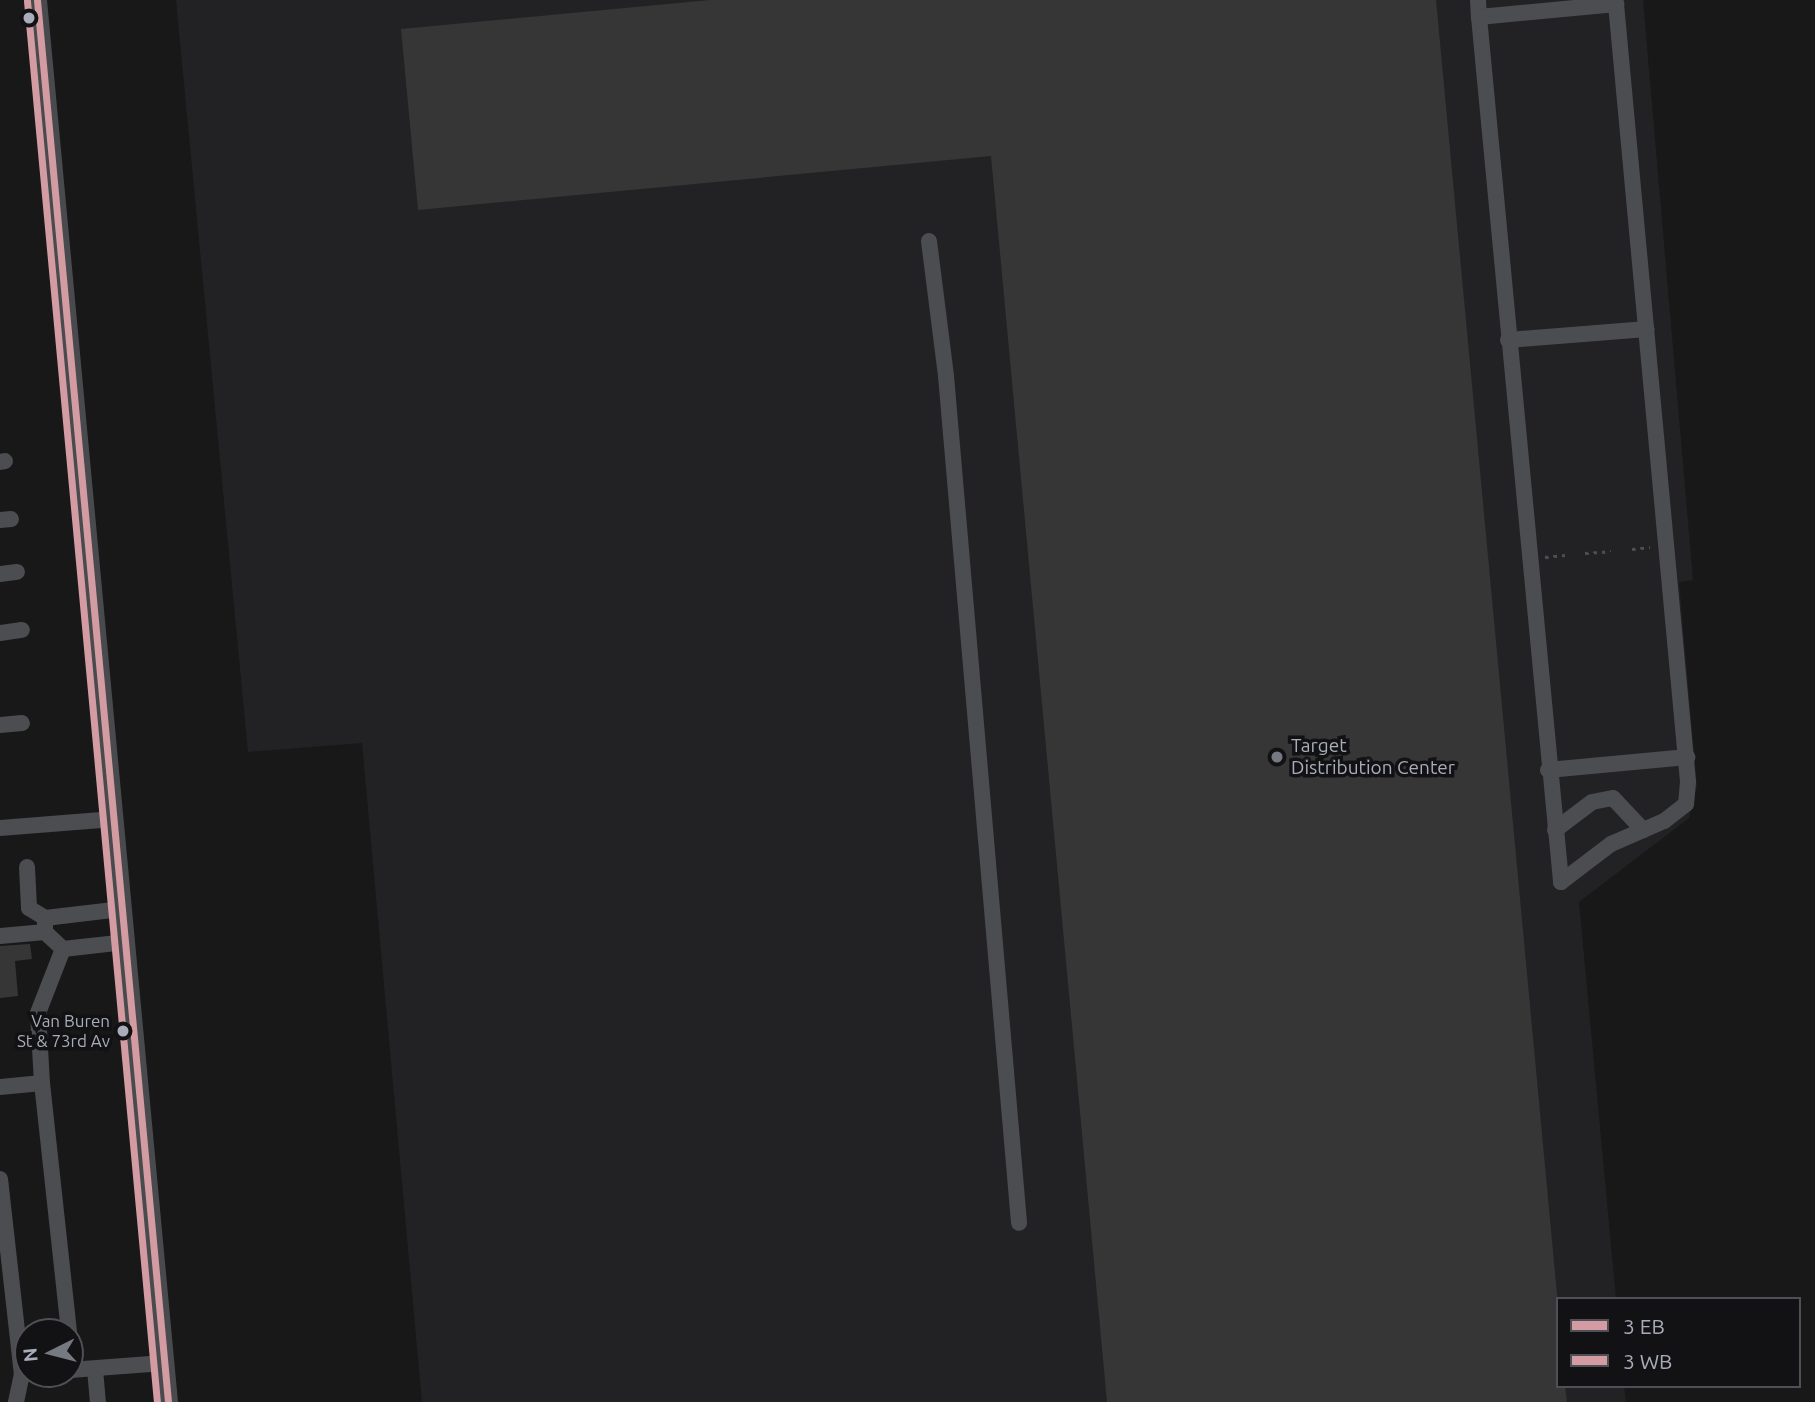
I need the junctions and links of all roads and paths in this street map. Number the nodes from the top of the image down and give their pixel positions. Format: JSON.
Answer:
{"nodes":[{"id":1,"x":37,"y":0,"type":"edge"},
{"id":2,"x":1478,"y":0,"type":"edge"},
{"id":3,"x":1479,"y":17,"type":"junction"},
{"id":4,"x":929,"y":241,"type":"dead end"},
{"id":5,"x":1647,"y":328,"type":"junction"},
{"id":6,"x":1508,"y":341,"type":"junction"},
{"id":7,"x":1656,"y":547,"type":"dead end"},
{"id":8,"x":1632,"y":549,"type":"dead end"},
{"id":9,"x":1611,"y":551,"type":"dead end"},
{"id":10,"x":1585,"y":553,"type":"dead end"},
{"id":11,"x":1565,"y":555,"type":"dead end"},
{"id":12,"x":1538,"y":557,"type":"dead end"},
{"id":13,"x":17,"y":572,"type":"dead end"},
{"id":14,"x":0,"y":574,"type":"edge"},
{"id":15,"x":23,"y":630,"type":"dead end"},
{"id":16,"x":0,"y":633,"type":"edge"},
{"id":17,"x":22,"y":723,"type":"dead end"},
{"id":18,"x":0,"y":725,"type":"edge"},
{"id":19,"x":1687,"y":757,"type":"junction"},
{"id":20,"x":1548,"y":770,"type":"junction"},
{"id":21,"x":114,"y":819,"type":"junction"},
{"id":22,"x":0,"y":828,"type":"edge"},
{"id":23,"x":1555,"y":830,"type":"junction"},
{"id":24,"x":1643,"y":830,"type":"junction"},
{"id":25,"x":27,"y":867,"type":"dead end"},
{"id":26,"x":122,"y":909,"type":"junction"},
{"id":27,"x":45,"y":925,"type":"junction"},
{"id":28,"x":0,"y":936,"type":"edge"},
{"id":29,"x":125,"y":942,"type":"junction"},
{"id":30,"x":63,"y":949,"type":"junction"},
{"id":31,"x":43,"y":1083,"type":"junction"},
{"id":32,"x":0,"y":1087,"type":"edge"},
{"id":33,"x":0,"y":1179,"type":"edge"},
{"id":34,"x":1019,"y":1223,"type":"dead end"},
{"id":35,"x":18,"y":1318,"type":"edge"},
{"id":36,"x":68,"y":1318,"type":"edge"},
{"id":37,"x":164,"y":1363,"type":"junction"},
{"id":38,"x":84,"y":1369,"type":"edge"},
{"id":39,"x":95,"y":1369,"type":"junction"},
{"id":40,"x":98,"y":1402,"type":"edge"},
{"id":41,"x":168,"y":1402,"type":"edge"}],
"edges":[{"from":1,"to":21,"type":"main road"},
{"from":2,"to":3,"type":"street"},
{"from":3,"to":5,"type":"street"},
{"from":3,"to":6,"type":"street"},
{"from":4,"to":34,"type":"street"},
{"from":5,"to":6,"type":"street"},
{"from":5,"to":19,"type":"street"},
{"from":6,"to":20,"type":"street"},
{"from":7,"to":8,"type":"path"},
{"from":9,"to":10,"type":"path"},
{"from":11,"to":12,"type":"path"},
{"from":13,"to":14,"type":"street"},
{"from":15,"to":16,"type":"street"},
{"from":17,"to":18,"type":"street"},
{"from":19,"to":20,"type":"street"},
{"from":19,"to":24,"type":"street"},
{"from":20,"to":23,"type":"street"},
{"from":21,"to":22,"type":"street"},
{"from":21,"to":26,"type":"main road"},
{"from":23,"to":24,"type":"street"},
{"from":23,"to":24,"type":"street"},
{"from":25,"to":27,"type":"street"},
{"from":26,"to":27,"type":"street"},
{"from":26,"to":29,"type":"main road"},
{"from":27,"to":28,"type":"street"},
{"from":27,"to":30,"type":"street"},
{"from":29,"to":30,"type":"street"},
{"from":29,"to":37,"type":"main road"},
{"from":30,"to":31,"type":"street"},
{"from":31,"to":32,"type":"street"},
{"from":31,"to":36,"type":"street"},
{"from":33,"to":35,"type":"street"},
{"from":37,"to":39,"type":"street"},
{"from":37,"to":41,"type":"main road"},
{"from":38,"to":39,"type":"street"},
{"from":39,"to":40,"type":"street"}]}
